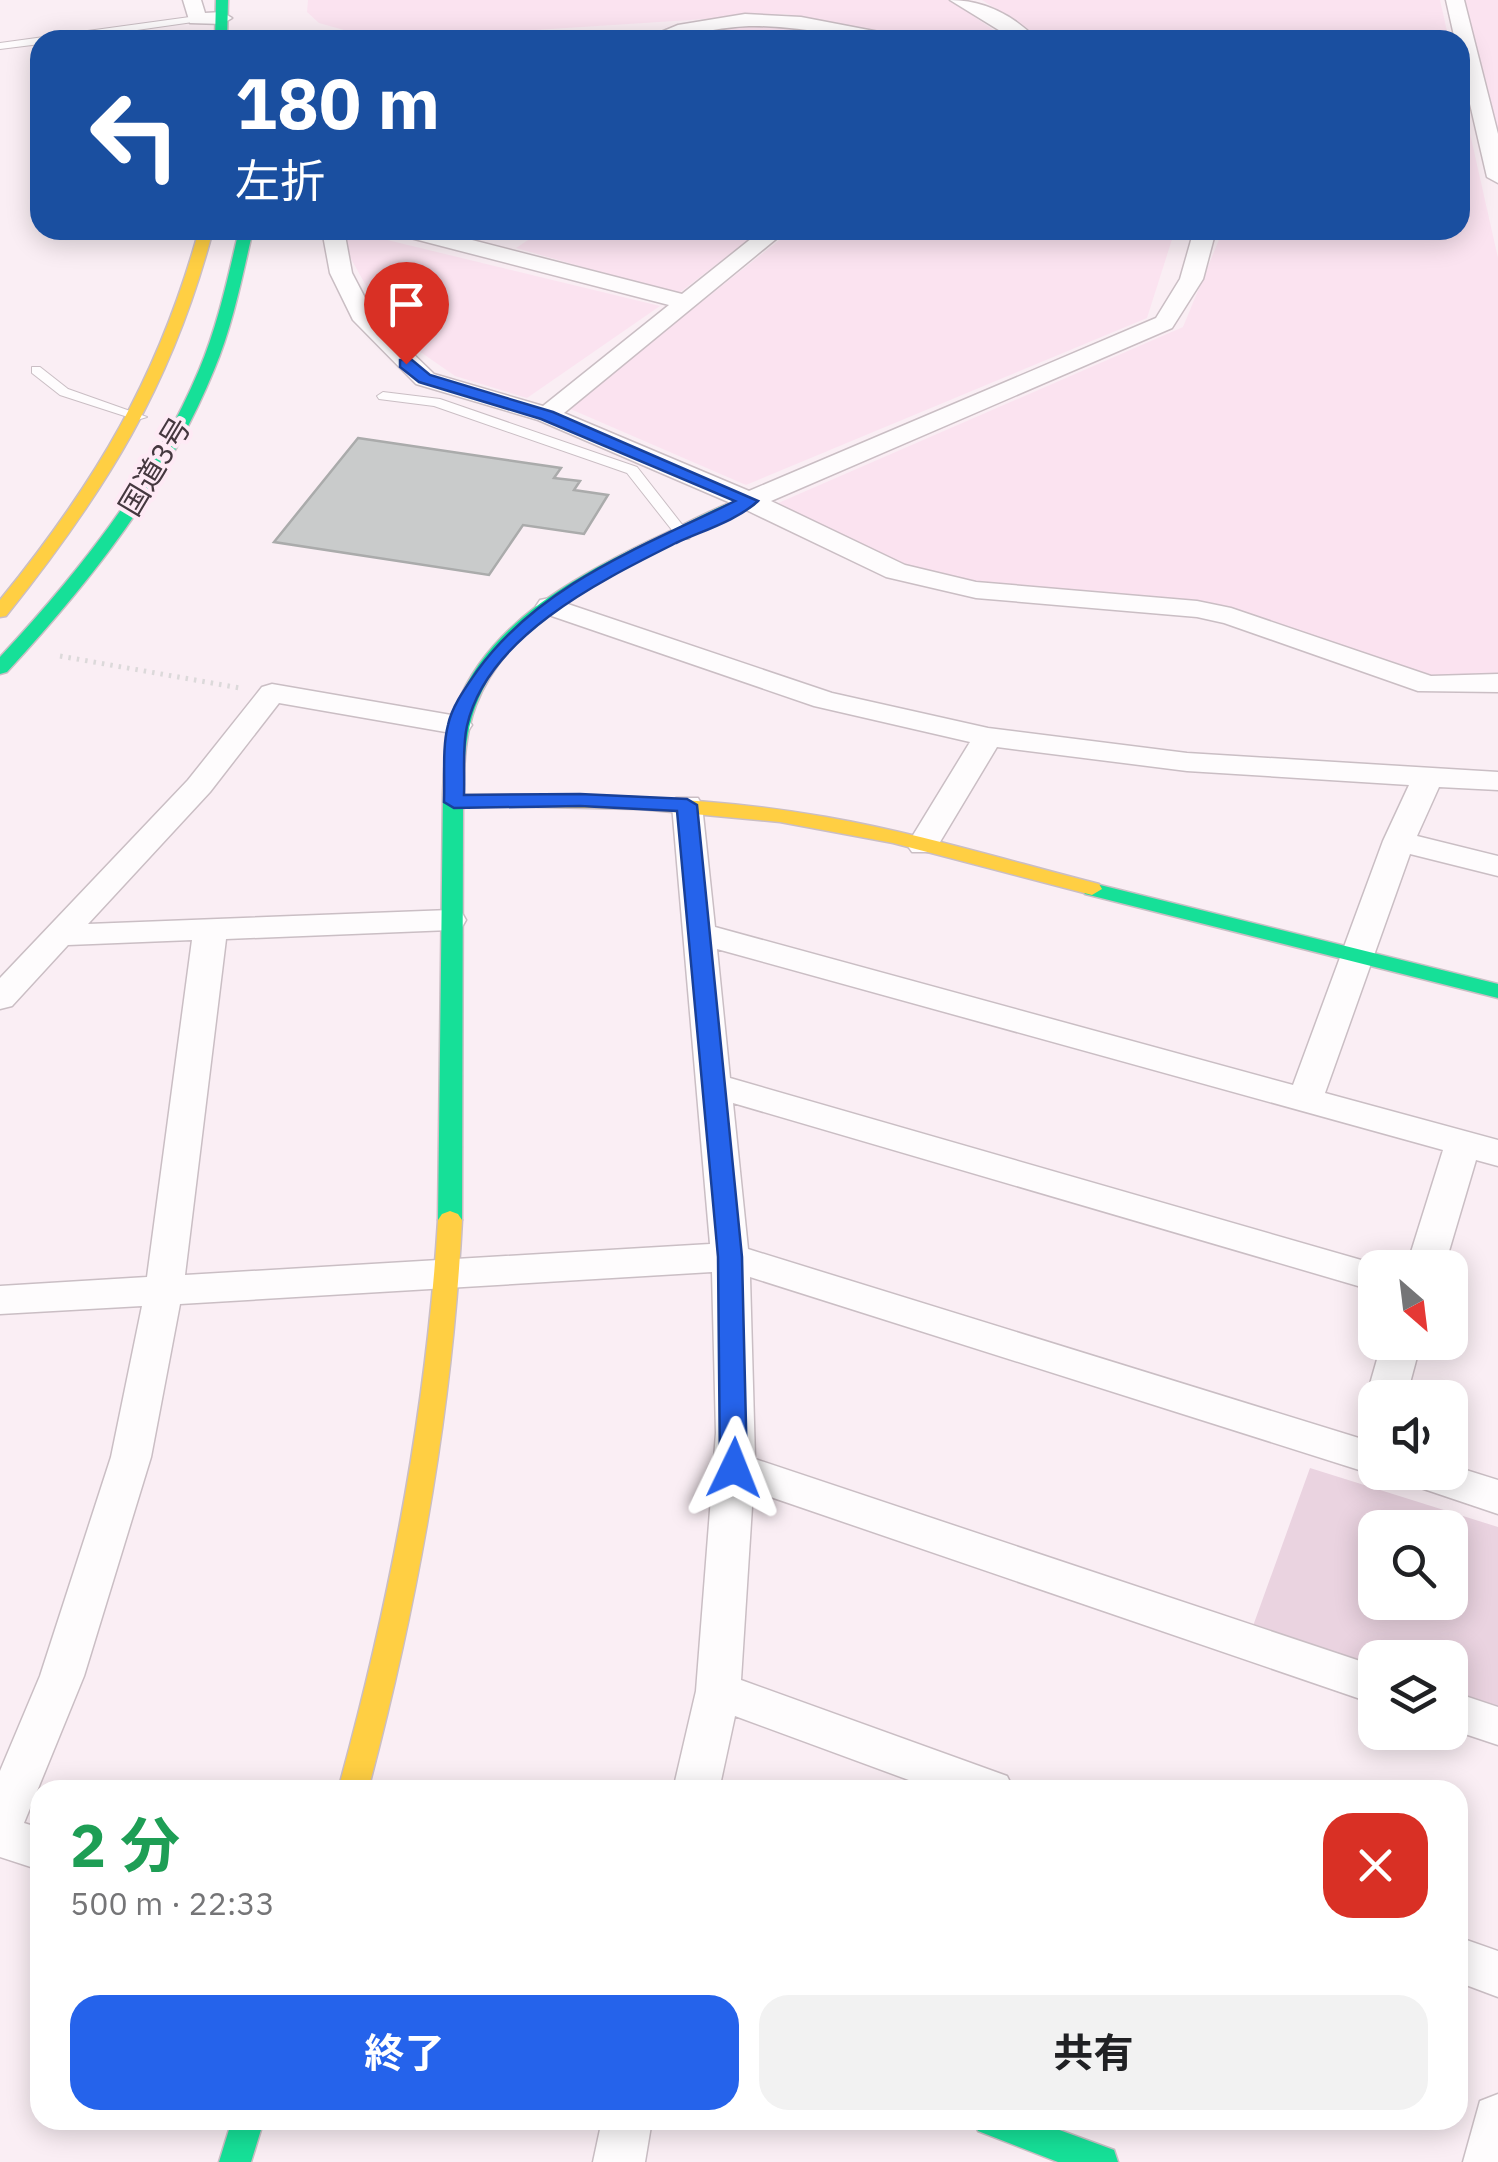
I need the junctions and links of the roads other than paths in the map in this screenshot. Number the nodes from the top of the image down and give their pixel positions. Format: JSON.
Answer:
{"nodes":[{"id":1,"x":959,"y":0,"type":"edge"},
{"id":2,"x":1455,"y":0,"type":"edge"},
{"id":3,"x":195,"y":10,"type":"edge"},
{"id":4,"x":221,"y":19,"type":"edge"},
{"id":5,"x":832,"y":27,"type":"junction"},
{"id":6,"x":94,"y":30,"type":"edge"},
{"id":7,"x":696,"y":30,"type":"edge"},
{"id":8,"x":828,"y":30,"type":"edge"},
{"id":9,"x":846,"y":30,"type":"edge"},
{"id":10,"x":1011,"y":30,"type":"edge"},
{"id":11,"x":1462,"y":30,"type":"edge"},
{"id":12,"x":30,"y":42,"type":"edge"},
{"id":13,"x":0,"y":46,"type":"edge"},
{"id":14,"x":1470,"y":62,"type":"edge"},
{"id":15,"x":1498,"y":178,"type":"edge"},
{"id":16,"x":204,"y":240,"type":"edge"},
{"id":17,"x":244,"y":240,"type":"edge"},
{"id":18,"x":335,"y":240,"type":"edge"},
{"id":19,"x":448,"y":240,"type":"edge"},
{"id":20,"x":510,"y":240,"type":"edge"},
{"id":21,"x":763,"y":240,"type":"edge"},
{"id":22,"x":1205,"y":240,"type":"edge"},
{"id":23,"x":493,"y":251,"type":"junction"},
{"id":24,"x":684,"y":302,"type":"junction"},
{"id":25,"x":36,"y":370,"type":"dead end"},
{"id":26,"x":383,"y":396,"type":"dead end"},
{"id":27,"x":547,"y":415,"type":"junction"},
{"id":28,"x":142,"y":417,"type":"junction"},
{"id":29,"x":750,"y":501,"type":"junction"},
{"id":30,"x":684,"y":536,"type":"junction"},
{"id":31,"x":550,"y":606,"type":"junction"},
{"id":32,"x":0,"y":612,"type":"edge"},
{"id":33,"x":0,"y":668,"type":"edge"},
{"id":34,"x":1498,"y":683,"type":"edge"},
{"id":35,"x":457,"y":725,"type":"junction"},
{"id":36,"x":988,"y":738,"type":"junction"},
{"id":37,"x":1428,"y":777,"type":"junction"},
{"id":38,"x":1498,"y":781,"type":"edge"},
{"id":39,"x":454,"y":802,"type":"junction"},
{"id":40,"x":687,"y":805,"type":"junction"},
{"id":41,"x":1399,"y":842,"type":"junction"},
{"id":42,"x":922,"y":844,"type":"junction"},
{"id":43,"x":1498,"y":866,"type":"edge"},
{"id":44,"x":450,"y":920,"type":"junction"},
{"id":45,"x":210,"y":932,"type":"junction"},
{"id":46,"x":698,"y":933,"type":"junction"},
{"id":47,"x":63,"y":935,"type":"junction"},
{"id":48,"x":1357,"y":956,"type":"junction"},
{"id":49,"x":1498,"y":992,"type":"edge"},
{"id":50,"x":0,"y":998,"type":"edge"},
{"id":51,"x":712,"y":1085,"type":"junction"},
{"id":52,"x":1305,"y":1100,"type":"junction"},
{"id":53,"x":1480,"y":1148,"type":"edge"},
{"id":54,"x":1433,"y":1250,"type":"edge"},
{"id":55,"x":730,"y":1257,"type":"junction"},
{"id":56,"x":448,"y":1272,"type":"junction"},
{"id":57,"x":1358,"y":1273,"type":"edge"},
{"id":58,"x":164,"y":1290,"type":"junction"},
{"id":59,"x":0,"y":1300,"type":"edge"},
{"id":60,"x":1358,"y":1445,"type":"edge"},
{"id":61,"x":734,"y":1468,"type":"junction"},
{"id":62,"x":1468,"y":1487,"type":"edge"},
{"id":63,"x":1498,"y":1497,"type":"edge"},
{"id":64,"x":1358,"y":1679,"type":"edge"},
{"id":65,"x":718,"y":1691,"type":"junction"},
{"id":66,"x":1468,"y":1716,"type":"edge"},
{"id":67,"x":1498,"y":1726,"type":"edge"},
{"id":68,"x":356,"y":1780,"type":"edge"},
{"id":69,"x":698,"y":1780,"type":"edge"},
{"id":70,"x":963,"y":1780,"type":"edge"},
{"id":71,"x":0,"y":1825,"type":"edge"},
{"id":72,"x":0,"y":1836,"type":"edge"},
{"id":73,"x":30,"y":1846,"type":"edge"},
{"id":74,"x":1468,"y":1964,"type":"edge"},
{"id":75,"x":1498,"y":1974,"type":"edge"},
{"id":76,"x":1498,"y":2119,"type":"edge"},
{"id":77,"x":245,"y":2130,"type":"edge"},
{"id":78,"x":625,"y":2130,"type":"edge"},
{"id":79,"x":1016,"y":2130,"type":"edge"},
{"id":80,"x":235,"y":2162,"type":"edge"},
{"id":81,"x":619,"y":2162,"type":"edge"},
{"id":82,"x":1102,"y":2162,"type":"edge"},
{"id":83,"x":1489,"y":2162,"type":"edge"}],
"edges":[{"from":1,"to":10,"type":"street"},
{"from":2,"to":11,"type":"street"},
{"from":3,"to":4,"type":"street"},
{"from":3,"to":6,"type":"lane"},
{"from":5,"to":7,"type":"street"},
{"from":5,"to":8,"type":"street"},
{"from":5,"to":9,"type":"street"},
{"from":12,"to":13,"type":"lane"},
{"from":14,"to":15,"type":"street"},
{"from":16,"to":28,"type":"main road","name":"国道3号"},
{"from":17,"to":33,"type":"main road","name":"国道3号"},
{"from":18,"to":27,"type":"street"},
{"from":19,"to":23,"type":"street"},
{"from":20,"to":23,"type":"street"},
{"from":21,"to":24,"type":"street"},
{"from":22,"to":29,"type":"street"},
{"from":23,"to":24,"type":"street"},
{"from":24,"to":27,"type":"street"},
{"from":25,"to":28,"type":"lane"},
{"from":26,"to":30,"type":"lane"},
{"from":27,"to":29,"type":"street"},
{"from":28,"to":32,"type":"main road","name":"国道3号"},
{"from":29,"to":30,"type":"main road"},
{"from":29,"to":34,"type":"street"},
{"from":30,"to":31,"type":"main road"},
{"from":31,"to":35,"type":"main road"},
{"from":31,"to":36,"type":"street"},
{"from":35,"to":39,"type":"main road"},
{"from":35,"to":47,"type":"street"},
{"from":36,"to":37,"type":"street"},
{"from":36,"to":42,"type":"street"},
{"from":37,"to":38,"type":"street"},
{"from":37,"to":41,"type":"street"},
{"from":39,"to":40,"type":"main road"},
{"from":39,"to":44,"type":"main road"},
{"from":40,"to":42,"type":"main road"},
{"from":40,"to":46,"type":"street"},
{"from":41,"to":43,"type":"street"},
{"from":41,"to":48,"type":"street"},
{"from":42,"to":48,"type":"main road"},
{"from":44,"to":45,"type":"street"},
{"from":44,"to":56,"type":"main road"},
{"from":45,"to":47,"type":"street"},
{"from":45,"to":58,"type":"street"},
{"from":46,"to":51,"type":"street"},
{"from":46,"to":52,"type":"street"},
{"from":47,"to":50,"type":"street"},
{"from":48,"to":49,"type":"main road"},
{"from":48,"to":52,"type":"street"},
{"from":51,"to":55,"type":"street"},
{"from":51,"to":57,"type":"street"},
{"from":52,"to":53,"type":"street"},
{"from":53,"to":54,"type":"street"},
{"from":55,"to":56,"type":"street"},
{"from":55,"to":60,"type":"street"},
{"from":55,"to":61,"type":"street"},
{"from":56,"to":58,"type":"street"},
{"from":56,"to":68,"type":"main road"},
{"from":58,"to":59,"type":"street"},
{"from":58,"to":71,"type":"street"},
{"from":61,"to":64,"type":"street"},
{"from":61,"to":65,"type":"street"},
{"from":62,"to":63,"type":"street"},
{"from":65,"to":69,"type":"street"},
{"from":65,"to":70,"type":"street"},
{"from":66,"to":67,"type":"street"},
{"from":72,"to":73,"type":"street"},
{"from":74,"to":75,"type":"street"},
{"from":76,"to":83,"type":"street"},
{"from":77,"to":80,"type":"main road"},
{"from":78,"to":81,"type":"street"},
{"from":79,"to":82,"type":"main road"}]}
